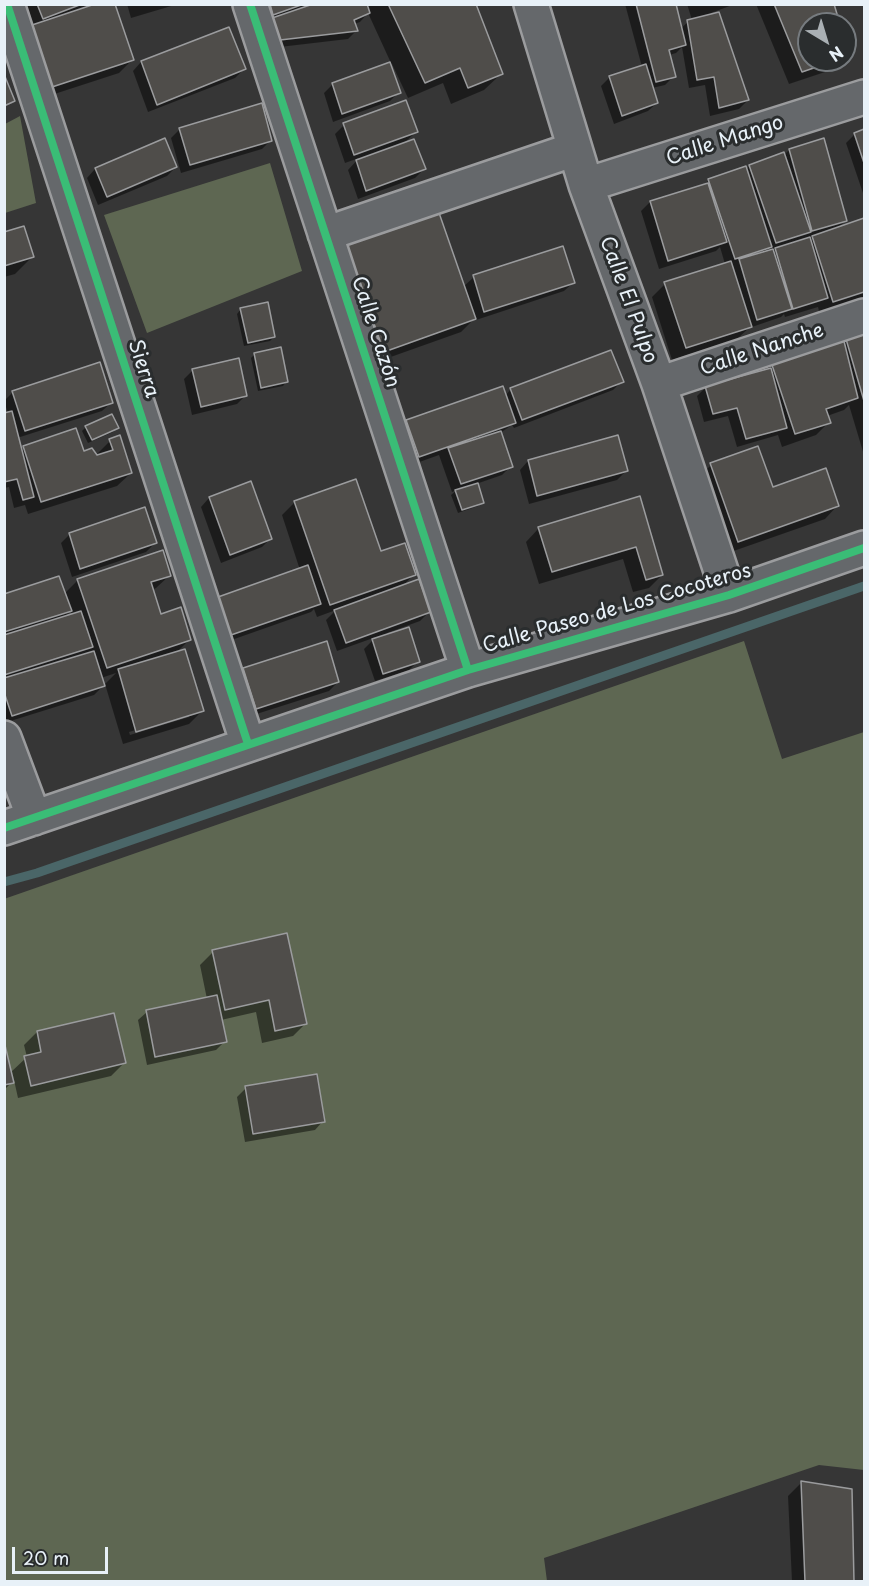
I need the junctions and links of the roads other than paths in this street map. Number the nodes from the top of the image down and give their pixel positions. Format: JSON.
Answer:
{"nodes":[{"id":1,"x":7,"y":4,"type":"edge"},
{"id":2,"x":250,"y":4,"type":"edge"},
{"id":3,"x":531,"y":4,"type":"edge"},
{"id":4,"x":864,"y":97,"type":"edge"},
{"id":5,"x":575,"y":148,"type":"junction"},
{"id":6,"x":586,"y":185,"type":"junction"},
{"id":7,"x":325,"y":234,"type":"junction"},
{"id":8,"x":864,"y":316,"type":"edge"},
{"id":9,"x":659,"y":384,"type":"junction"},
{"id":10,"x":864,"y":548,"type":"edge"},
{"id":11,"x":729,"y":595,"type":"junction"},
{"id":12,"x":468,"y":670,"type":"junction"},
{"id":13,"x":4,"y":738,"type":"edge"},
{"id":14,"x":248,"y":744,"type":"junction"},
{"id":15,"x":19,"y":823,"type":"edge"}],
"edges":[{"from":1,"to":14,"type":"street","name":"Sierra"},
{"from":2,"to":7,"type":"street","name":"Calle Cazón"},
{"from":3,"to":5,"type":"street","name":"Calle El Pulpo"},
{"from":4,"to":6,"type":"street","name":"Calle Mango"},
{"from":5,"to":6,"type":"street","name":"Calle El Pulpo"},
{"from":5,"to":7,"type":"street"},
{"from":6,"to":9,"type":"street","name":"Calle El Pulpo"},
{"from":7,"to":12,"type":"street","name":"Calle Cazón"},
{"from":8,"to":9,"type":"street","name":"Calle Nanche"},
{"from":9,"to":11,"type":"street","name":"Calle El Pulpo"},
{"from":10,"to":11,"type":"street","name":"Calle Paseo de Los Cocoteros"},
{"from":11,"to":12,"type":"street","name":"Calle Paseo de Los Cocoteros"},
{"from":12,"to":14,"type":"street","name":"Calle Paseo de Los Cocoteros"},
{"from":13,"to":15,"type":"street"},
{"from":14,"to":15,"type":"street","name":"Calle Paseo de Los Cocoteros"}]}
